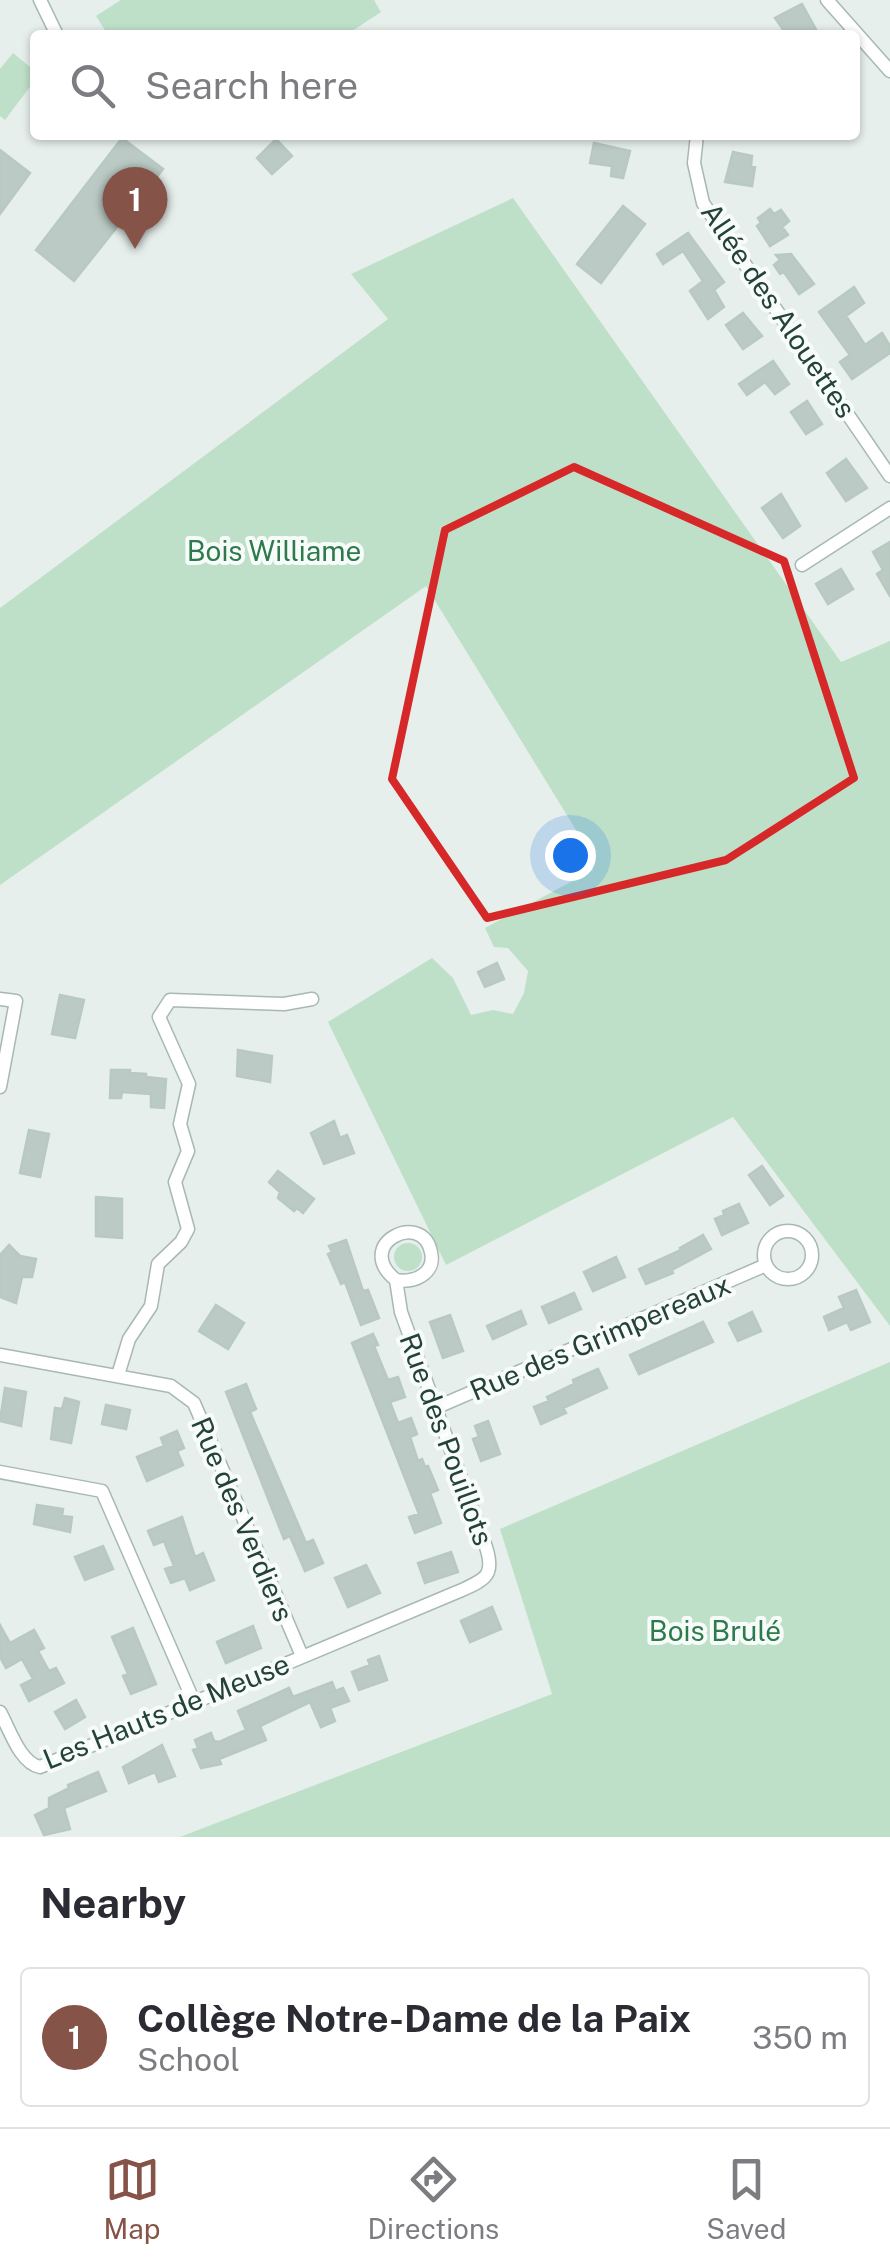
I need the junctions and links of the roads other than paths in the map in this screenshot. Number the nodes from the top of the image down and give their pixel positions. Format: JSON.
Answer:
{"nodes":[{"id":1,"x":40,"y":0,"type":"edge"},
{"id":2,"x":827,"y":0,"type":"edge"},
{"id":3,"x":55,"y":30,"type":"edge"},
{"id":4,"x":851,"y":30,"type":"edge"},
{"id":5,"x":860,"y":41,"type":"edge"},
{"id":6,"x":890,"y":72,"type":"edge"},
{"id":7,"x":696,"y":140,"type":"edge"},
{"id":8,"x":890,"y":476,"type":"edge"},
{"id":9,"x":890,"y":508,"type":"edge"},
{"id":10,"x":802,"y":565,"type":"dead end"},
{"id":11,"x":0,"y":998,"type":"edge"},
{"id":12,"x":312,"y":999,"type":"dead end"},
{"id":13,"x":0,"y":1087,"type":"edge"},
{"id":14,"x":766,"y":1265,"type":"dead end"},
{"id":15,"x":396,"y":1280,"type":"junction"},
{"id":16,"x":0,"y":1355,"type":"edge"},
{"id":17,"x":118,"y":1375,"type":"junction"},
{"id":18,"x":434,"y":1408,"type":"junction"},
{"id":19,"x":0,"y":1472,"type":"edge"},
{"id":20,"x":302,"y":1656,"type":"junction"},
{"id":21,"x":194,"y":1702,"type":"junction"},
{"id":22,"x":0,"y":1712,"type":"edge"}],
"edges":[{"from":1,"to":3,"type":"street"},
{"from":2,"to":4,"type":"street"},
{"from":5,"to":6,"type":"street"},
{"from":7,"to":8,"type":"street","name":"Allée des Alouettes"},
{"from":9,"to":10,"type":"street"},
{"from":11,"to":13,"type":"street"},
{"from":12,"to":17,"type":"street"},
{"from":14,"to":18,"type":"street","name":"Rue des Grimpereaux"},
{"from":15,"to":15,"type":"street","name":"Rue des Pouillots"},
{"from":15,"to":18,"type":"street","name":"Rue des Pouillots"},
{"from":16,"to":17,"type":"street","name":"Rue des Verdiers"},
{"from":17,"to":20,"type":"street","name":"Rue des Verdiers"},
{"from":18,"to":20,"type":"street","name":"Rue des Pouillots"},
{"from":19,"to":21,"type":"street"},
{"from":20,"to":21,"type":"street","name":"Les Hauts de Meuse"},
{"from":21,"to":22,"type":"street","name":"Les Hauts de Meuse"}]}
